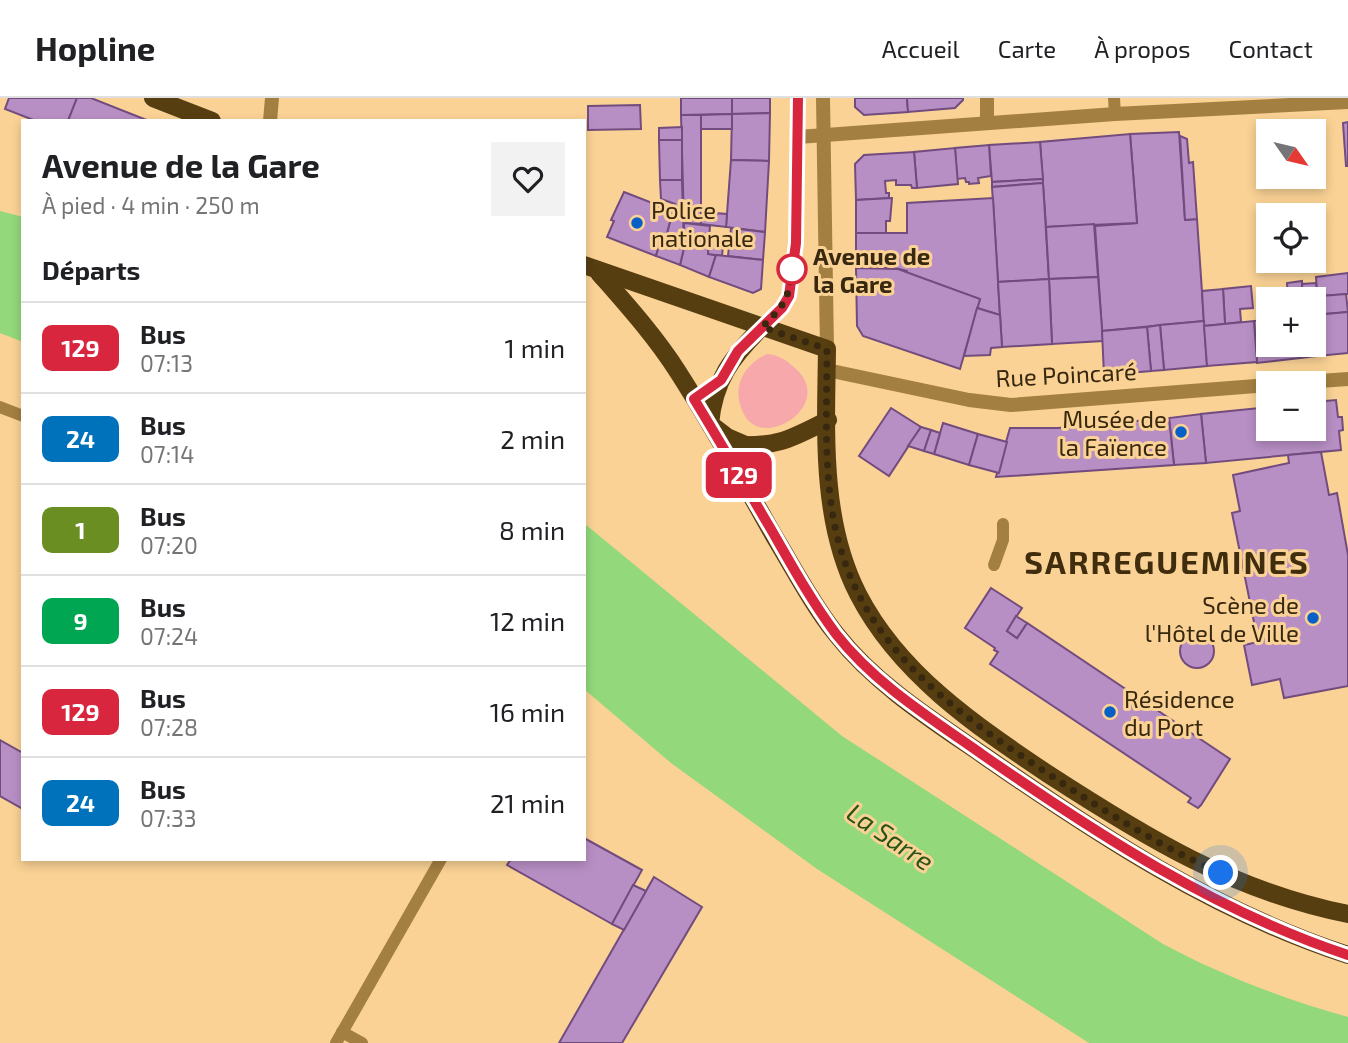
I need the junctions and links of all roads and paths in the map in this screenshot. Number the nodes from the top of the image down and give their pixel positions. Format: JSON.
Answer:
{"nodes":[{"id":1,"x":153,"y":98,"type":"edge"},
{"id":2,"x":272,"y":98,"type":"edge"},
{"id":3,"x":798,"y":98,"type":"edge"},
{"id":4,"x":823,"y":98,"type":"edge"},
{"id":5,"x":987,"y":98,"type":"edge"},
{"id":6,"x":1114,"y":98,"type":"edge"},
{"id":7,"x":1348,"y":102,"type":"edge"},
{"id":8,"x":1115,"y":114,"type":"junction"},
{"id":9,"x":207,"y":119,"type":"edge"},
{"id":10,"x":270,"y":119,"type":"edge"},
{"id":11,"x":987,"y":122,"type":"junction"},
{"id":12,"x":824,"y":136,"type":"junction"},
{"id":13,"x":798,"y":137,"type":"junction"},
{"id":14,"x":591,"y":267,"type":"edge"},
{"id":15,"x":762,"y":327,"type":"junction"},
{"id":16,"x":827,"y":349,"type":"junction"},
{"id":17,"x":827,"y":370,"type":"junction"},
{"id":18,"x":1348,"y":379,"type":"edge"},
{"id":19,"x":721,"y":380,"type":"junction"},
{"id":20,"x":1326,"y":381,"type":"edge"},
{"id":21,"x":1256,"y":386,"type":"edge"},
{"id":22,"x":694,"y":399,"type":"junction"},
{"id":23,"x":0,"y":407,"type":"edge"},
{"id":24,"x":21,"y":415,"type":"edge"},
{"id":25,"x":828,"y":420,"type":"junction"},
{"id":26,"x":709,"y":424,"type":"junction"},
{"id":27,"x":722,"y":445,"type":"junction"},
{"id":28,"x":748,"y":446,"type":"junction"},
{"id":29,"x":1003,"y":524,"type":"dead end"},
{"id":30,"x":994,"y":565,"type":"dead end"},
{"id":31,"x":440,"y":861,"type":"edge"},
{"id":32,"x":1348,"y":914,"type":"edge"},
{"id":33,"x":1348,"y":955,"type":"edge"},
{"id":34,"x":339,"y":1038,"type":"edge"},
{"id":35,"x":362,"y":1043,"type":"edge"}],
"edges":[{"from":1,"to":9,"type":"main road"},
{"from":2,"to":10,"type":"street"},
{"from":3,"to":13,"type":"street"},
{"from":4,"to":12,"type":"street"},
{"from":5,"to":11,"type":"street"},
{"from":6,"to":8,"type":"lane"},
{"from":7,"to":8,"type":"street"},
{"from":8,"to":11,"type":"street"},
{"from":11,"to":12,"type":"street"},
{"from":12,"to":13,"type":"street"},
{"from":12,"to":16,"type":"street"},
{"from":13,"to":15,"type":"street"},
{"from":14,"to":15,"type":"main road"},
{"from":14,"to":22,"type":"main road"},
{"from":15,"to":16,"type":"main road"},
{"from":15,"to":19,"type":"main road"},
{"from":16,"to":17,"type":"main road"},
{"from":17,"to":21,"type":"street","name":"Rue Poincaré"},
{"from":17,"to":25,"type":"main road"},
{"from":18,"to":20,"type":"street"},
{"from":19,"to":22,"type":"main road"},
{"from":19,"to":26,"type":"main road"},
{"from":22,"to":26,"type":"main road"},
{"from":23,"to":24,"type":"lane"},
{"from":25,"to":28,"type":"main road"},
{"from":25,"to":32,"type":"main road"},
{"from":26,"to":27,"type":"main road"},
{"from":26,"to":28,"type":"main road"},
{"from":27,"to":28,"type":"main road"},
{"from":27,"to":33,"type":"main road"},
{"from":29,"to":30,"type":"lane"},
{"from":31,"to":34,"type":"lane"},
{"from":34,"to":35,"type":"lane"}]}
